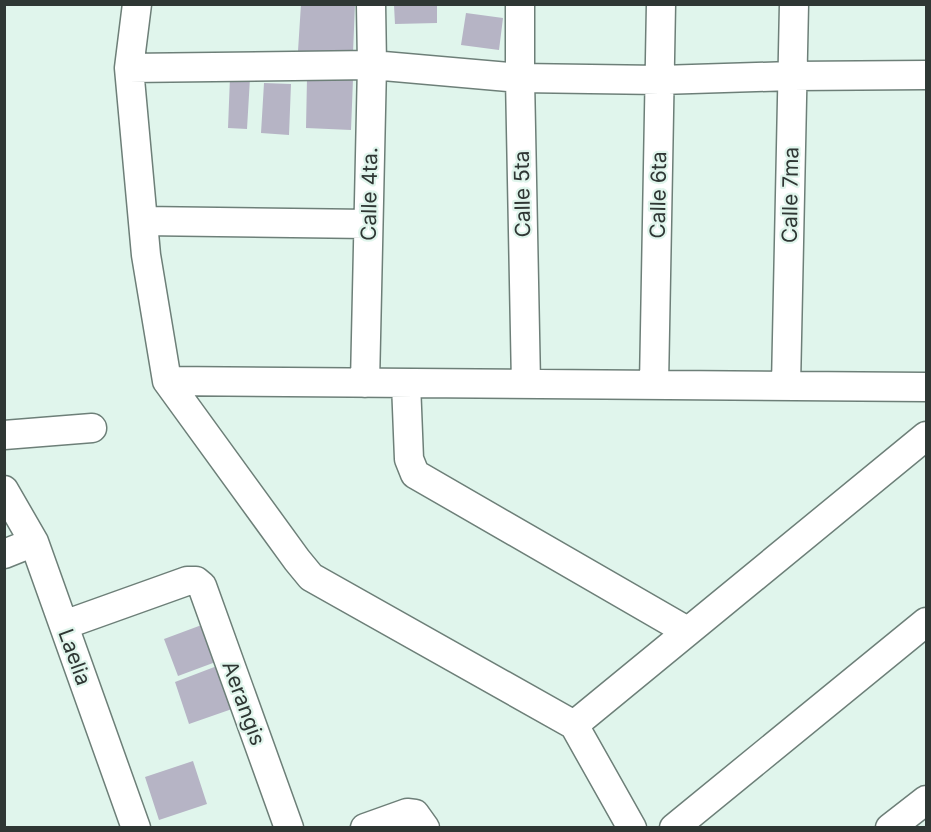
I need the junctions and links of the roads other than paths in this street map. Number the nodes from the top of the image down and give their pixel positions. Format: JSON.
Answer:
{"nodes":[{"id":1,"x":137,"y":4,"type":"edge"},
{"id":2,"x":371,"y":4,"type":"edge"},
{"id":3,"x":520,"y":4,"type":"edge"},
{"id":4,"x":661,"y":4,"type":"edge"},
{"id":5,"x":794,"y":4,"type":"edge"},
{"id":6,"x":372,"y":65,"type":"junction"},
{"id":7,"x":129,"y":68,"type":"junction"},
{"id":8,"x":927,"y":75,"type":"edge"},
{"id":9,"x":792,"y":76,"type":"junction"},
{"id":10,"x":520,"y":78,"type":"junction"},
{"id":11,"x":660,"y":80,"type":"junction"},
{"id":12,"x":143,"y":221,"type":"junction"},
{"id":13,"x":368,"y":224,"type":"junction"},
{"id":14,"x":167,"y":381,"type":"junction"},
{"id":15,"x":365,"y":383,"type":"junction"},
{"id":16,"x":406,"y":383,"type":"junction"},
{"id":17,"x":526,"y":384,"type":"junction"},
{"id":18,"x":654,"y":385,"type":"junction"},
{"id":19,"x":786,"y":386,"type":"junction"},
{"id":20,"x":927,"y":387,"type":"edge"},
{"id":21,"x":92,"y":428,"type":"dead end"},
{"id":22,"x":4,"y":435,"type":"edge"},
{"id":23,"x":927,"y":436,"type":"edge"},
{"id":24,"x":4,"y":490,"type":"edge"},
{"id":25,"x":34,"y":542,"type":"junction"},
{"id":26,"x":4,"y":554,"type":"edge"},
{"id":27,"x":927,"y":622,"type":"edge"},
{"id":28,"x":64,"y":625,"type":"junction"},
{"id":29,"x":687,"y":631,"type":"junction"},
{"id":30,"x":574,"y":725,"type":"junction"},
{"id":31,"x":927,"y":800,"type":"edge"},
{"id":32,"x":420,"y":821,"type":"edge"},
{"id":33,"x":136,"y":828,"type":"edge"},
{"id":34,"x":289,"y":828,"type":"edge"},
{"id":35,"x":365,"y":828,"type":"edge"},
{"id":36,"x":632,"y":828,"type":"edge"},
{"id":37,"x":674,"y":828,"type":"edge"},
{"id":38,"x":890,"y":828,"type":"edge"}],
"edges":[{"from":1,"to":7,"type":"street"},
{"from":2,"to":6,"type":"street","name":"Calle 4ta."},
{"from":3,"to":10,"type":"street","name":"Calle 5ta"},
{"from":4,"to":11,"type":"street","name":"Calle 6ta"},
{"from":5,"to":9,"type":"street","name":"Calle 7ma"},
{"from":6,"to":7,"type":"street"},
{"from":6,"to":10,"type":"street"},
{"from":6,"to":13,"type":"street","name":"Calle 4ta."},
{"from":7,"to":12,"type":"street"},
{"from":8,"to":9,"type":"street"},
{"from":9,"to":11,"type":"street"},
{"from":9,"to":19,"type":"street","name":"Calle 7ma"},
{"from":10,"to":11,"type":"street"},
{"from":10,"to":17,"type":"street","name":"Calle 5ta"},
{"from":11,"to":18,"type":"street","name":"Calle 6ta"},
{"from":12,"to":13,"type":"street"},
{"from":12,"to":14,"type":"street"},
{"from":13,"to":15,"type":"street","name":"Calle 4ta."},
{"from":14,"to":15,"type":"street"},
{"from":14,"to":30,"type":"street"},
{"from":15,"to":16,"type":"street"},
{"from":16,"to":17,"type":"street"},
{"from":16,"to":29,"type":"street"},
{"from":17,"to":18,"type":"street"},
{"from":18,"to":19,"type":"street"},
{"from":19,"to":20,"type":"street"},
{"from":21,"to":22,"type":"street"},
{"from":23,"to":29,"type":"street"},
{"from":24,"to":25,"type":"street","name":"Laelia"},
{"from":25,"to":26,"type":"street"},
{"from":25,"to":28,"type":"street","name":"Laelia"},
{"from":27,"to":37,"type":"street"},
{"from":28,"to":33,"type":"street","name":"Laelia"},
{"from":28,"to":34,"type":"street","name":"Aerangis"},
{"from":29,"to":30,"type":"street"},
{"from":30,"to":36,"type":"street"},
{"from":31,"to":38,"type":"street"},
{"from":32,"to":35,"type":"street"}]}
